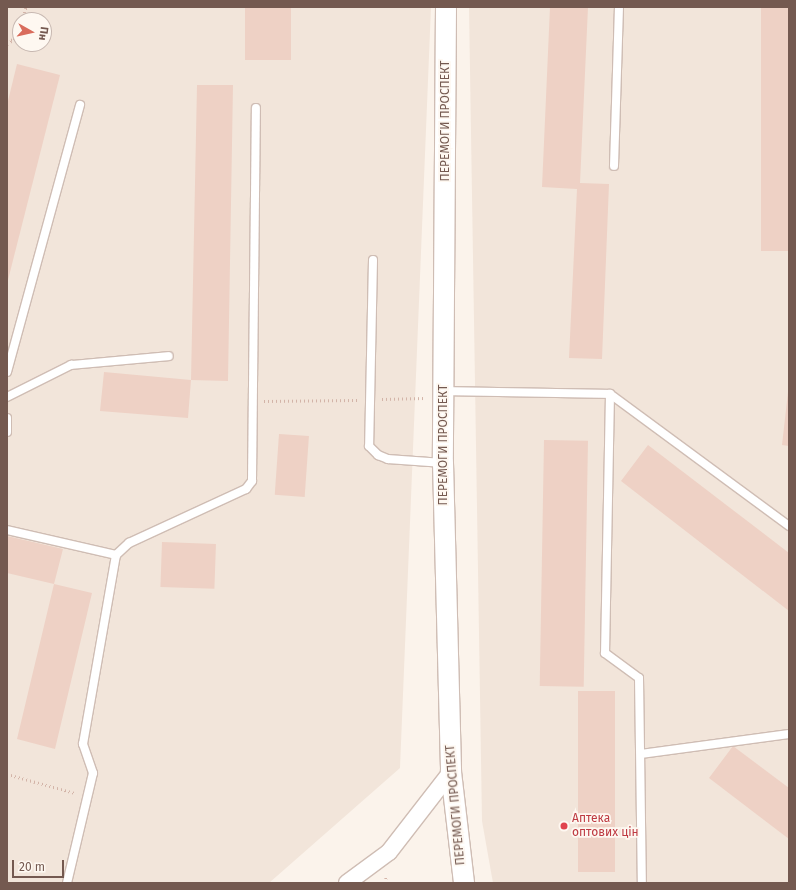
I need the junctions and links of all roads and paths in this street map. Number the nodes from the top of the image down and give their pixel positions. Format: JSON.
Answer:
{"nodes":[{"id":1,"x":446,"y":7,"type":"edge"},
{"id":2,"x":619,"y":7,"type":"edge"},
{"id":3,"x":7,"y":39,"type":"edge"},
{"id":4,"x":12,"y":40,"type":"joint"},
{"id":5,"x":7,"y":44,"type":"edge"},
{"id":6,"x":80,"y":105,"type":"dead end"},
{"id":7,"x":256,"y":108,"type":"dead end"},
{"id":8,"x":614,"y":166,"type":"dead end"},
{"id":9,"x":373,"y":260,"type":"dead end"},
{"id":10,"x":169,"y":356,"type":"dead end"},
{"id":11,"x":7,"y":372,"type":"edge"},
{"id":12,"x":444,"y":394,"type":"junction"},
{"id":13,"x":610,"y":394,"type":"junction"},
{"id":14,"x":7,"y":397,"type":"edge"},
{"id":15,"x":370,"y":399,"type":"junction"},
{"id":16,"x":254,"y":402,"type":"junction"},
{"id":17,"x":7,"y":418,"type":"edge"},
{"id":18,"x":7,"y":432,"type":"edge"},
{"id":19,"x":443,"y":463,"type":"junction"},
{"id":20,"x":789,"y":526,"type":"edge"},
{"id":21,"x":7,"y":530,"type":"edge"},
{"id":22,"x":116,"y":555,"type":"junction"},
{"id":23,"x":789,"y":728,"type":"edge"},
{"id":24,"x":789,"y":734,"type":"edge"},
{"id":25,"x":776,"y":736,"type":"junction"},
{"id":26,"x":640,"y":754,"type":"junction"},
{"id":27,"x":451,"y":772,"type":"junction"},
{"id":28,"x":7,"y":774,"type":"edge"},
{"id":29,"x":87,"y":796,"type":"junction"},
{"id":30,"x":67,"y":883,"type":"edge"},
{"id":31,"x":347,"y":883,"type":"edge"},
{"id":32,"x":464,"y":883,"type":"edge"},
{"id":33,"x":642,"y":883,"type":"edge"}],
"edges":[{"from":1,"to":12,"type":"street","name":"ПЕРЕМОГИ ПРОСПЕКТ"},
{"from":2,"to":8,"type":"lane"},
{"from":3,"to":4,"type":"path"},
{"from":4,"to":5,"type":"path"},
{"from":6,"to":11,"type":"lane"},
{"from":7,"to":16,"type":"lane"},
{"from":9,"to":15,"type":"lane"},
{"from":10,"to":14,"type":"lane"},
{"from":12,"to":13,"type":"lane"},
{"from":12,"to":15,"type":"path"},
{"from":12,"to":19,"type":"street","name":"ПЕРЕМОГИ ПРОСПЕКТ"},
{"from":13,"to":20,"type":"lane"},
{"from":13,"to":26,"type":"lane"},
{"from":15,"to":16,"type":"path"},
{"from":15,"to":19,"type":"lane"},
{"from":16,"to":22,"type":"lane"},
{"from":17,"to":18,"type":"lane"},
{"from":19,"to":27,"type":"street","name":"ПЕРЕМОГИ ПРОСПЕКТ"},
{"from":21,"to":22,"type":"lane"},
{"from":22,"to":29,"type":"lane"},
{"from":23,"to":25,"type":"lane"},
{"from":24,"to":25,"type":"lane"},
{"from":25,"to":26,"type":"lane"},
{"from":26,"to":33,"type":"lane"},
{"from":27,"to":31,"type":"street"},
{"from":27,"to":32,"type":"street","name":"ПЕРЕМОГИ ПРОСПЕКТ"},
{"from":28,"to":29,"type":"path"},
{"from":29,"to":30,"type":"lane"}]}
